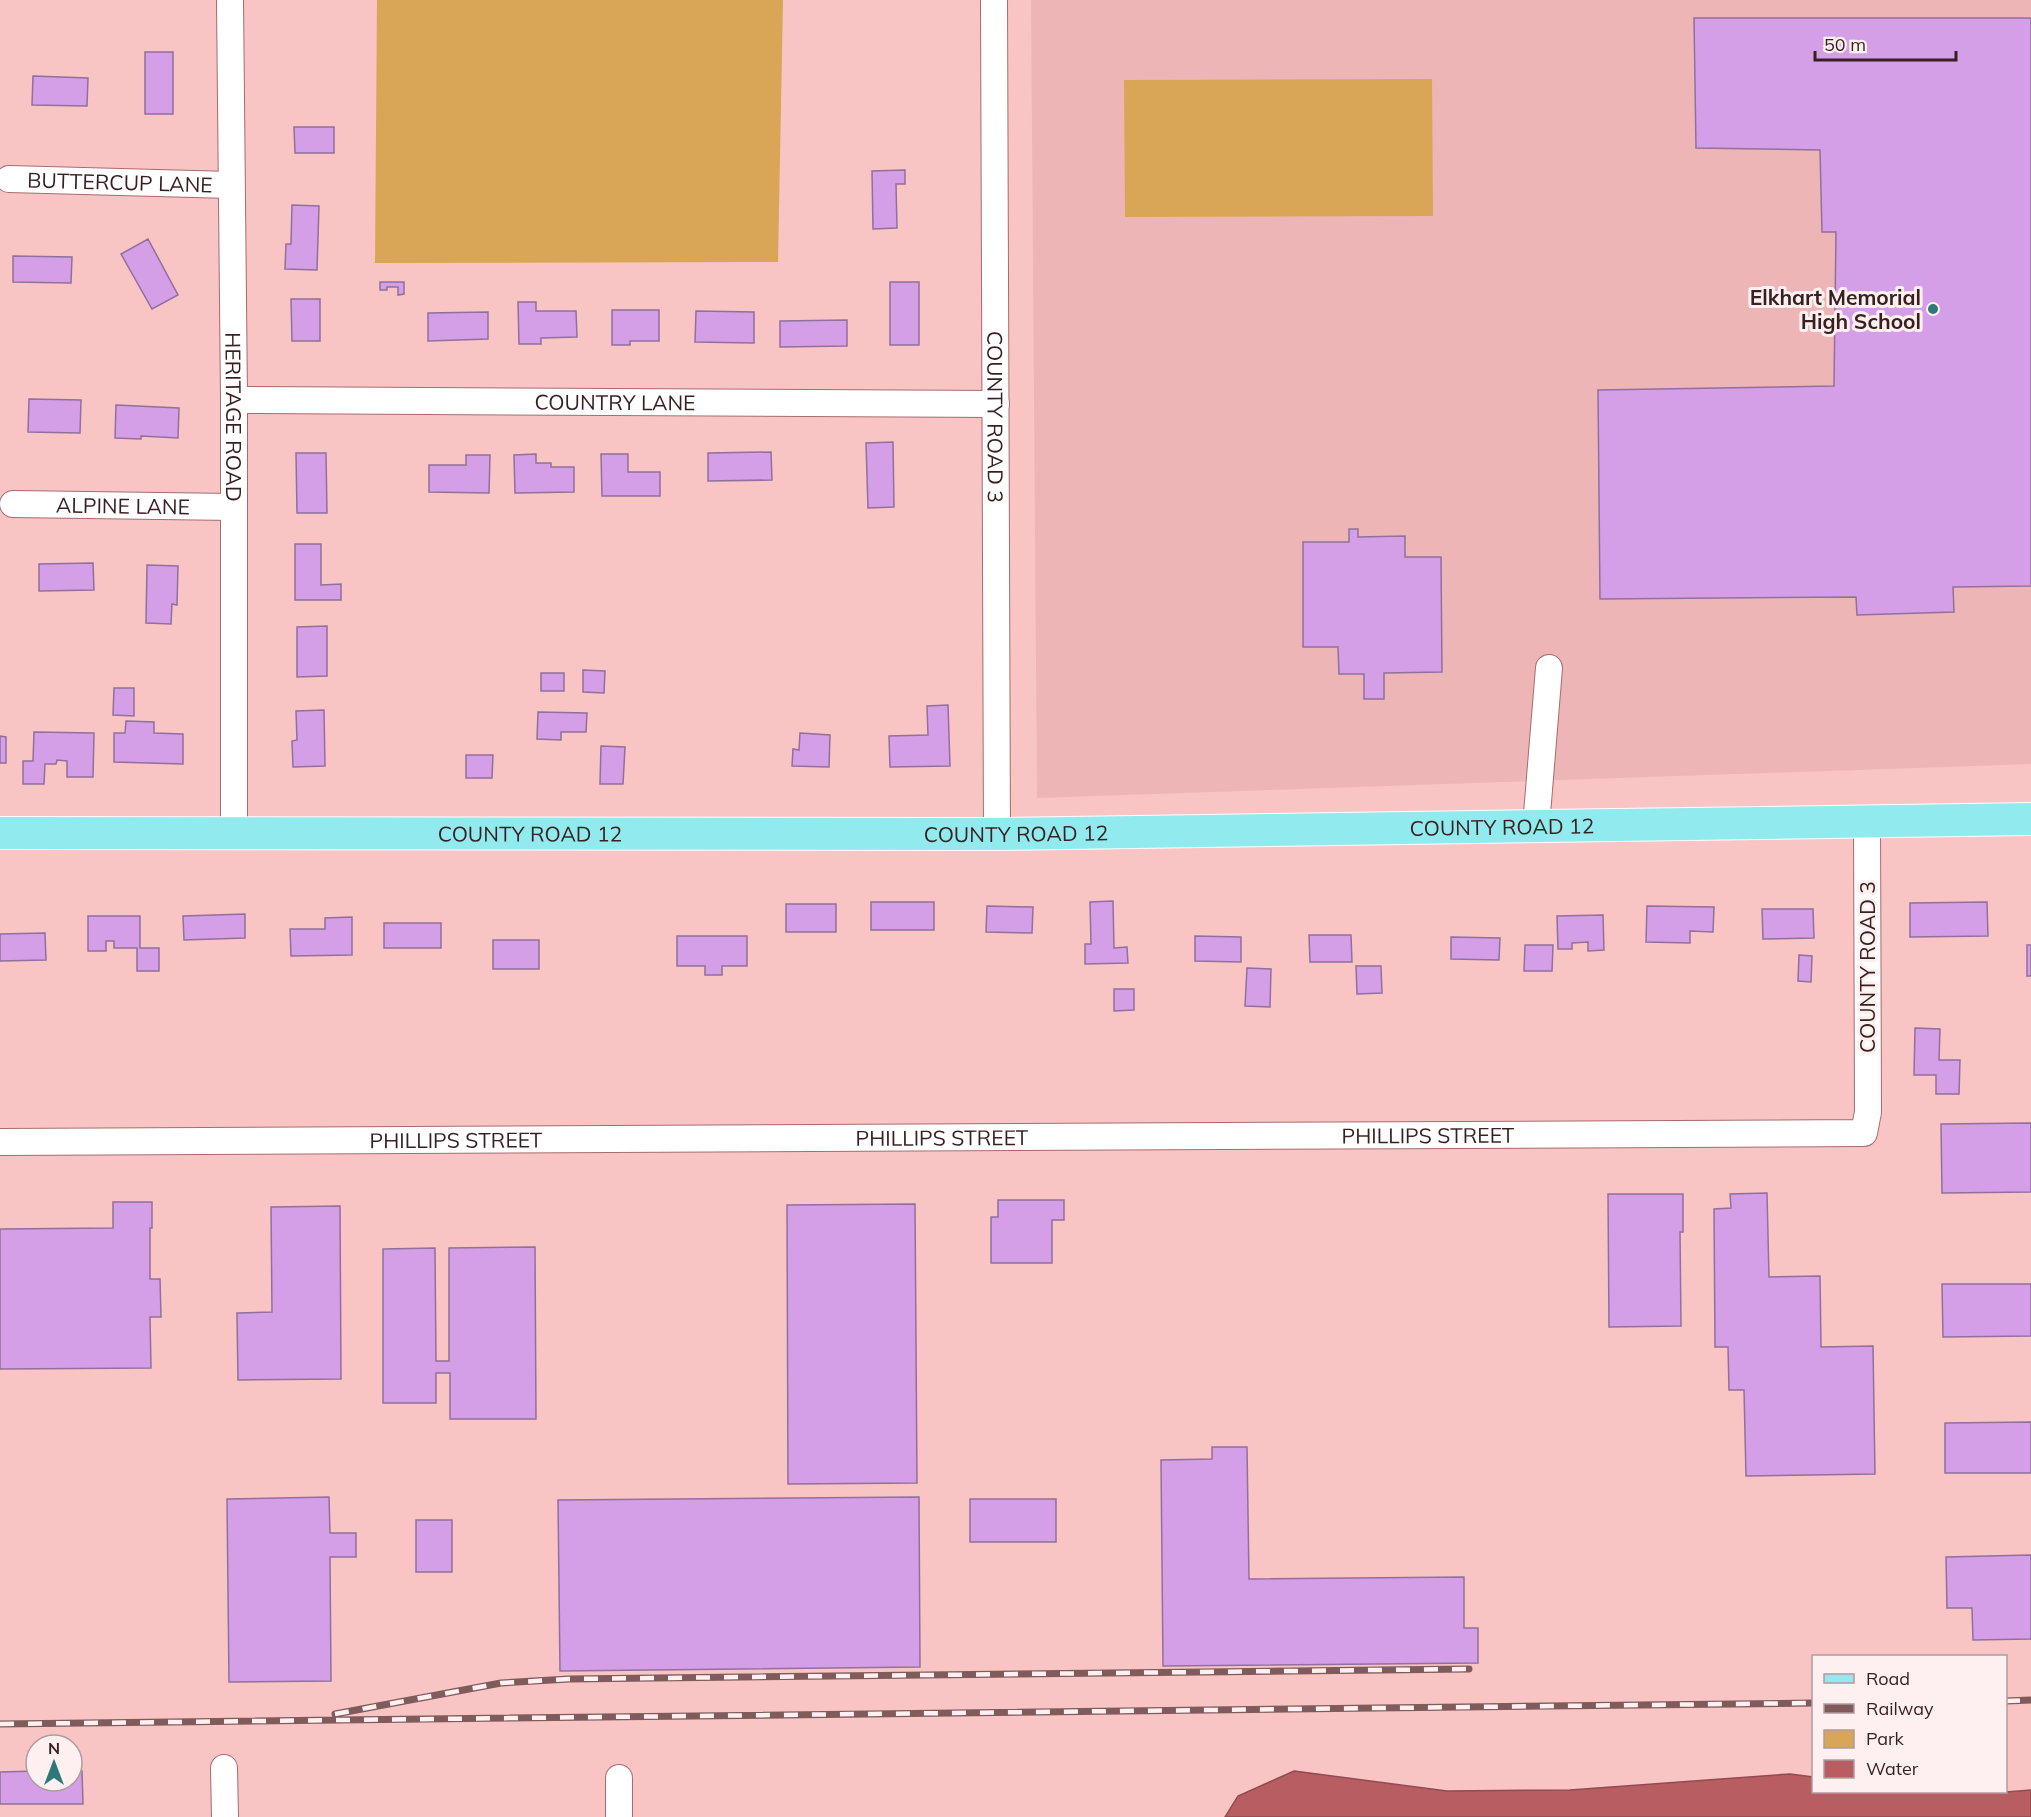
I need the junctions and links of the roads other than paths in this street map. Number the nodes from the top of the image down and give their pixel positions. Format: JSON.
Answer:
{"nodes":[{"id":1,"x":230,"y":0,"type":"edge"},
{"id":2,"x":994,"y":0,"type":"edge"},
{"id":3,"x":9,"y":179,"type":"dead end"},
{"id":4,"x":231,"y":185,"type":"junction"},
{"id":5,"x":234,"y":400,"type":"junction"},
{"id":6,"x":996,"y":404,"type":"junction"},
{"id":7,"x":13,"y":504,"type":"dead end"},
{"id":8,"x":233,"y":507,"type":"junction"},
{"id":9,"x":1549,"y":668,"type":"dead end"},
{"id":10,"x":2031,"y":819,"type":"edge"},
{"id":11,"x":1867,"y":822,"type":"junction"},
{"id":12,"x":1536,"y":826,"type":"junction"},
{"id":13,"x":0,"y":833,"type":"edge"},
{"id":14,"x":234,"y":834,"type":"junction"},
{"id":15,"x":997,"y":834,"type":"junction"},
{"id":16,"x":1868,"y":1112,"type":"joint"},
{"id":17,"x":0,"y":1142,"type":"edge"},
{"id":18,"x":224,"y":1768,"type":"dead end"},
{"id":19,"x":619,"y":1778,"type":"dead end"},
{"id":20,"x":225,"y":1817,"type":"edge"},
{"id":21,"x":619,"y":1817,"type":"edge"}],
"edges":[{"from":1,"to":4,"type":"street","name":"HERITAGE ROAD"},
{"from":2,"to":6,"type":"street","name":"COUNTY ROAD 3"},
{"from":3,"to":4,"type":"street","name":"BUTTERCUP LANE"},
{"from":4,"to":5,"type":"street","name":"HERITAGE ROAD"},
{"from":5,"to":6,"type":"street","name":"COUNTRY LANE"},
{"from":5,"to":8,"type":"street","name":"HERITAGE ROAD"},
{"from":6,"to":15,"type":"street","name":"COUNTY ROAD 3"},
{"from":7,"to":8,"type":"street","name":"ALPINE LANE"},
{"from":8,"to":14,"type":"street","name":"HERITAGE ROAD"},
{"from":9,"to":12,"type":"street"},
{"from":10,"to":11,"type":"main road","name":"COUNTY ROAD 12"},
{"from":11,"to":12,"type":"main road","name":"COUNTY ROAD 12"},
{"from":11,"to":16,"type":"street","name":"COUNTY ROAD 3"},
{"from":12,"to":15,"type":"main road","name":"COUNTY ROAD 12"},
{"from":13,"to":14,"type":"main road","name":"COUNTY ROAD 12"},
{"from":14,"to":15,"type":"main road","name":"COUNTY ROAD 12"},
{"from":16,"to":17,"type":"street","name":"PHILLIPS STREET"},
{"from":18,"to":20,"type":"street"},
{"from":19,"to":21,"type":"street"}]}
